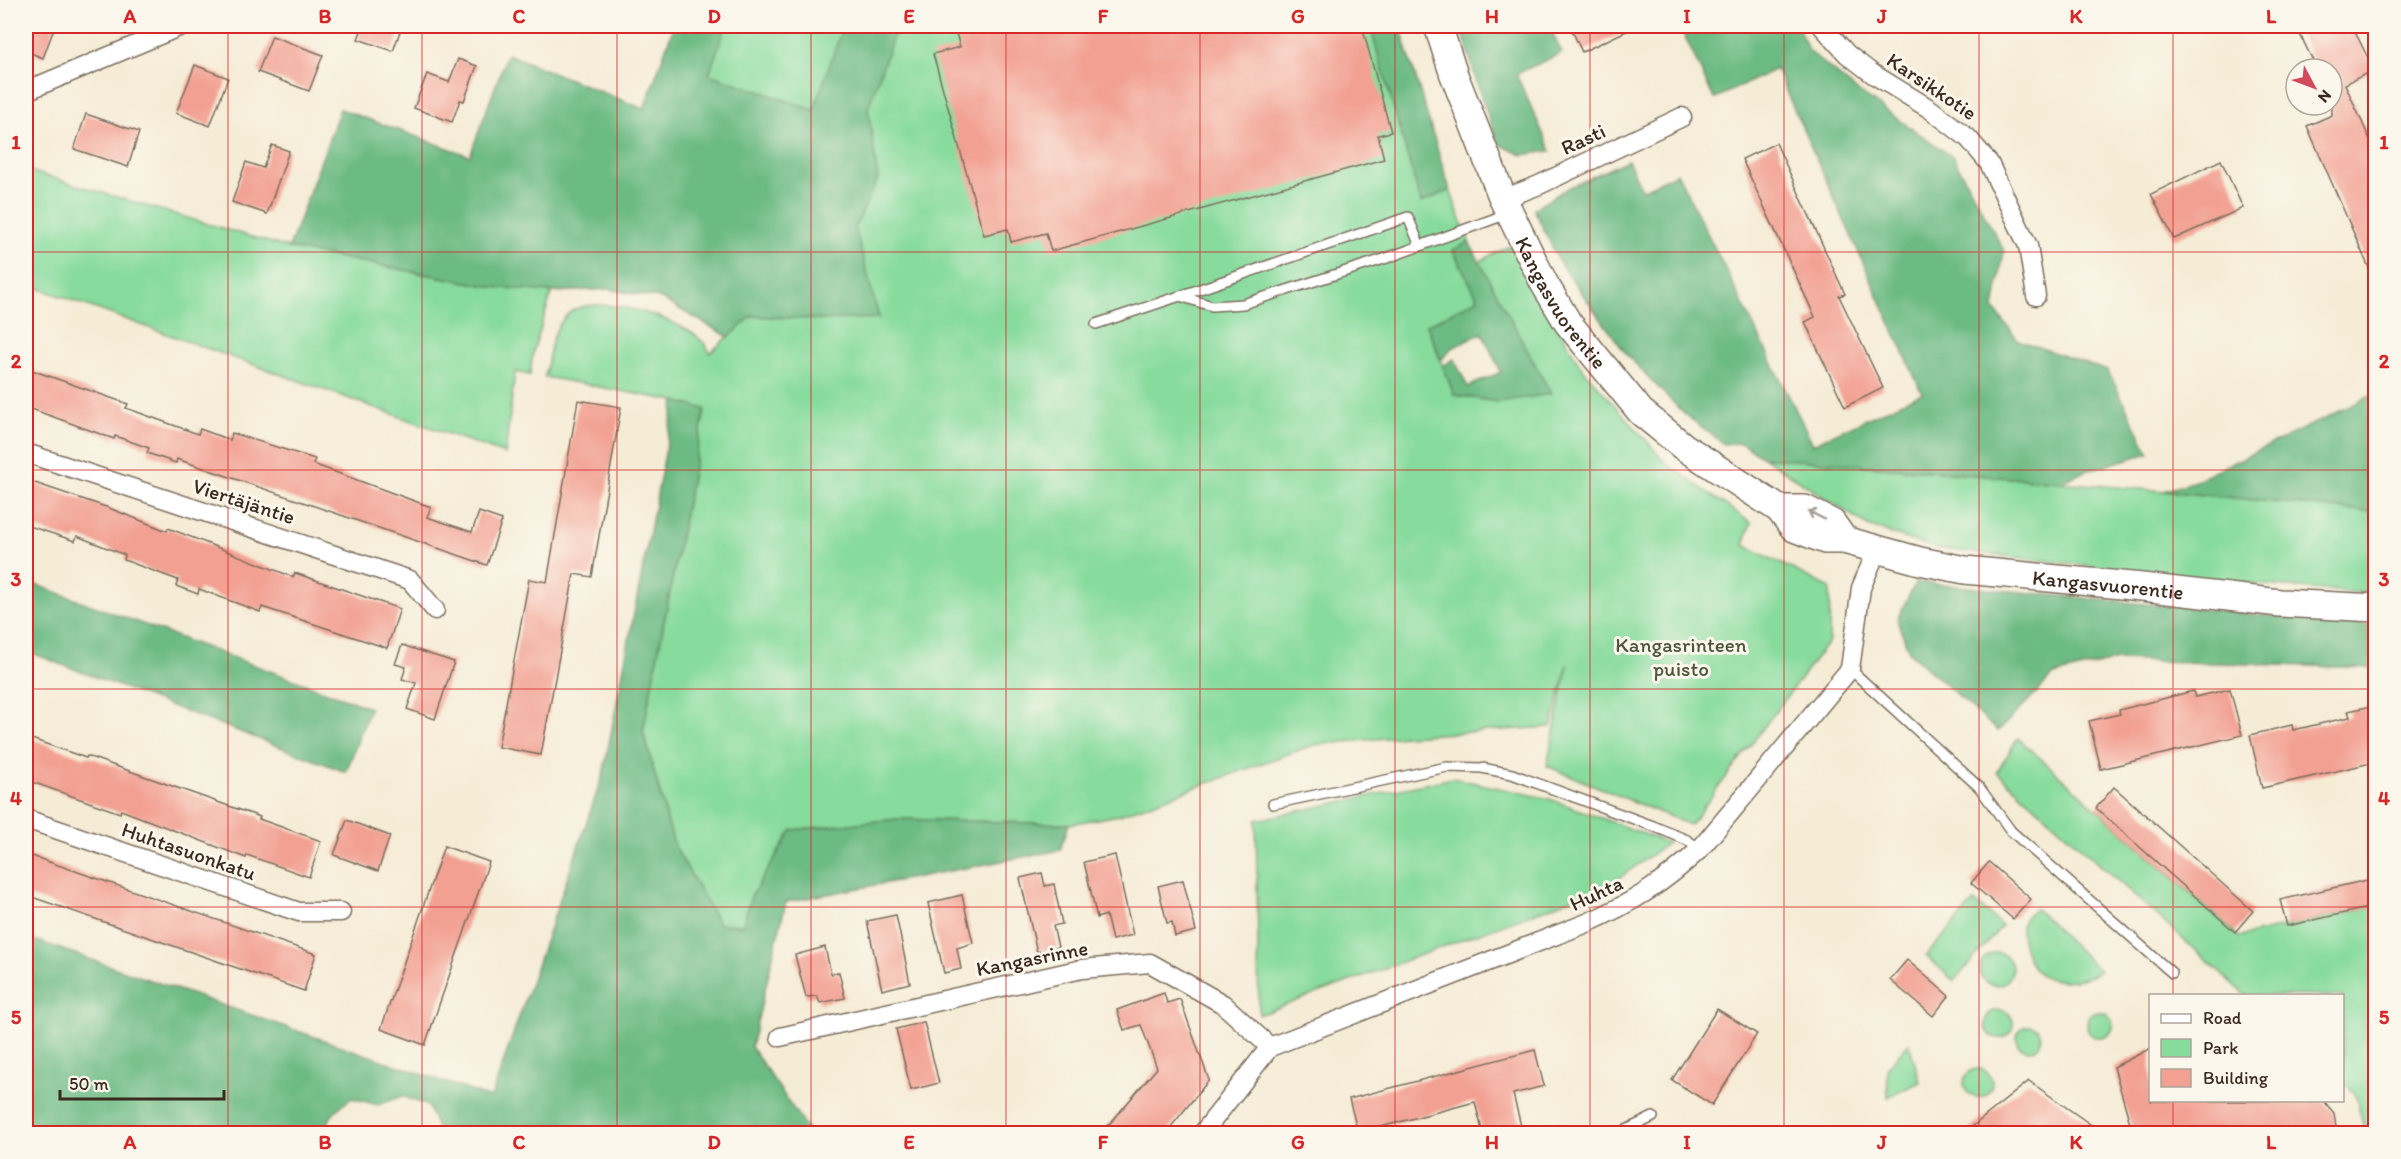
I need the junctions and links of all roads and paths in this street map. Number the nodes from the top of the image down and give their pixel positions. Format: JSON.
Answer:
{"nodes":[{"id":1,"x":181,"y":26,"type":"edge"},
{"id":2,"x":1438,"y":26,"type":"edge"},
{"id":3,"x":1821,"y":26,"type":"edge"},
{"id":4,"x":26,"y":91,"type":"edge"},
{"id":5,"x":1682,"y":117,"type":"dead end"},
{"id":6,"x":1506,"y":206,"type":"junction"},
{"id":7,"x":1420,"y":246,"type":"junction"},
{"id":8,"x":1180,"y":296,"type":"junction"},
{"id":9,"x":2036,"y":296,"type":"dead end"},
{"id":10,"x":1096,"y":324,"type":"dead end"},
{"id":11,"x":26,"y":453,"type":"edge"},
{"id":12,"x":1877,"y":550,"type":"junction"},
{"id":13,"x":2376,"y":608,"type":"edge"},
{"id":14,"x":435,"y":610,"type":"dead end"},
{"id":15,"x":1850,"y":669,"type":"junction"},
{"id":16,"x":1274,"y":804,"type":"dead end"},
{"id":17,"x":26,"y":819,"type":"edge"},
{"id":18,"x":1700,"y":849,"type":"junction"},
{"id":19,"x":341,"y":912,"type":"dead end"},
{"id":20,"x":2172,"y":973,"type":"dead end"},
{"id":21,"x":780,"y":1037,"type":"dead end"},
{"id":22,"x":1270,"y":1047,"type":"junction"},
{"id":23,"x":1653,"y":1117,"type":"dead end"},
{"id":24,"x":1202,"y":1134,"type":"edge"},
{"id":25,"x":1618,"y":1134,"type":"edge"}],
"edges":[{"from":1,"to":4,"type":"street"},
{"from":2,"to":6,"type":"main road","name":"Kangasvuorentie"},
{"from":3,"to":9,"type":"street","name":"Karsikkotie"},
{"from":5,"to":6,"type":"street","name":"Rasti"},
{"from":6,"to":7,"type":"lane"},
{"from":6,"to":12,"type":"main road","name":"Kangasvuorentie"},
{"from":7,"to":8,"type":"lane"},
{"from":7,"to":8,"type":"lane"},
{"from":8,"to":10,"type":"lane"},
{"from":11,"to":14,"type":"street","name":"Viertäjäntie"},
{"from":12,"to":13,"type":"main road","name":"Kangasvuorentie"},
{"from":12,"to":15,"type":"street"},
{"from":15,"to":18,"type":"street","name":"Huhta"},
{"from":15,"to":20,"type":"lane"},
{"from":16,"to":18,"type":"lane"},
{"from":17,"to":19,"type":"street","name":"Huhtasuonkatu"},
{"from":18,"to":22,"type":"street","name":"Huhta"},
{"from":21,"to":22,"type":"street","name":"Kangasrinne"},
{"from":22,"to":24,"type":"street"},
{"from":23,"to":25,"type":"lane"}]}
